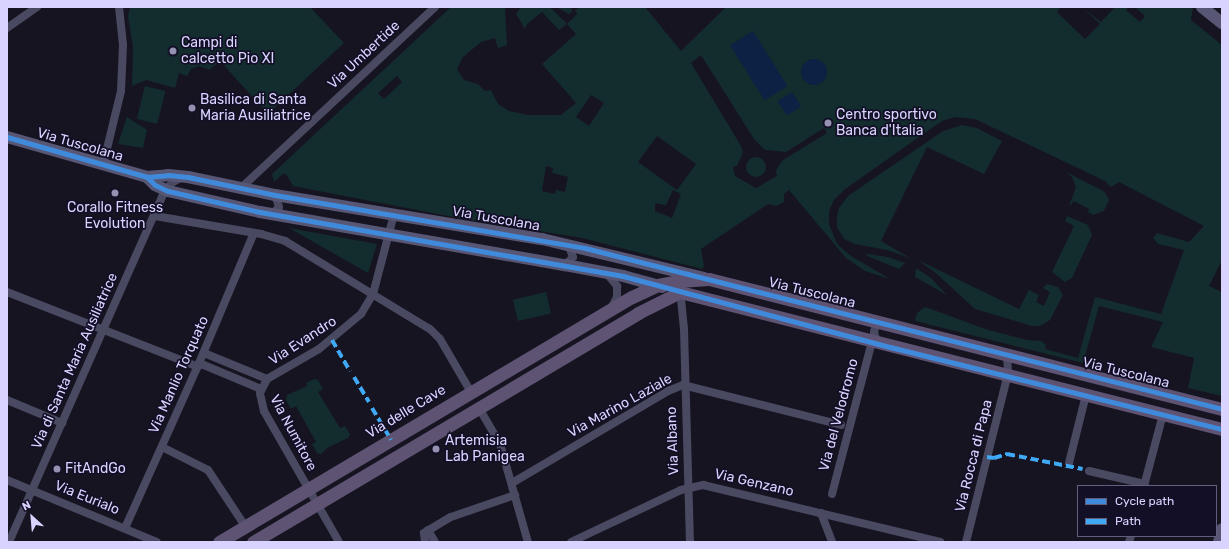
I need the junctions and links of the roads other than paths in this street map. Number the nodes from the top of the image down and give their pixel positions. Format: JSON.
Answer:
{"nodes":[{"id":1,"x":37,"y":7,"type":"edge"},
{"id":2,"x":119,"y":7,"type":"edge"},
{"id":3,"x":435,"y":7,"type":"edge"},
{"id":4,"x":1202,"y":7,"type":"edge"},
{"id":5,"x":1222,"y":23,"type":"edge"},
{"id":6,"x":7,"y":28,"type":"edge"},
{"id":7,"x":8,"y":138,"type":"edge"},
{"id":8,"x":103,"y":165,"type":"junction"},
{"id":9,"x":184,"y":176,"type":"junction"},
{"id":10,"x":147,"y":177,"type":"junction"},
{"id":11,"x":241,"y":188,"type":"junction"},
{"id":12,"x":165,"y":190,"type":"junction"},
{"id":13,"x":275,"y":195,"type":"junction"},
{"id":14,"x":394,"y":214,"type":"junction"},
{"id":15,"x":271,"y":215,"type":"junction"},
{"id":16,"x":156,"y":216,"type":"junction"},
{"id":17,"x":254,"y":233,"type":"junction"},
{"id":18,"x":390,"y":235,"type":"junction"},
{"id":19,"x":568,"y":244,"type":"junction"},
{"id":20,"x":565,"y":265,"type":"junction"},
{"id":21,"x":605,"y":272,"type":"junction"},
{"id":22,"x":709,"y":279,"type":"junction"},
{"id":23,"x":658,"y":285,"type":"junction"},
{"id":24,"x":680,"y":287,"type":"junction"},
{"id":25,"x":7,"y":292,"type":"edge"},
{"id":26,"x":373,"y":294,"type":"junction"},
{"id":27,"x":610,"y":310,"type":"junction"},
{"id":28,"x":877,"y":322,"type":"junction"},
{"id":29,"x":102,"y":330,"type":"junction"},
{"id":30,"x":874,"y":343,"type":"junction"},
{"id":31,"x":204,"y":353,"type":"junction"},
{"id":32,"x":1007,"y":355,"type":"junction"},
{"id":33,"x":199,"y":365,"type":"junction"},
{"id":34,"x":1007,"y":376,"type":"junction"},
{"id":35,"x":267,"y":379,"type":"junction"},
{"id":36,"x":685,"y":385,"type":"junction"},
{"id":37,"x":261,"y":389,"type":"junction"},
{"id":38,"x":470,"y":392,"type":"junction"},
{"id":39,"x":1086,"y":395,"type":"junction"},
{"id":40,"x":7,"y":400,"type":"edge"},
{"id":41,"x":479,"y":408,"type":"junction"},
{"id":42,"x":1222,"y":409,"type":"edge"},
{"id":43,"x":1163,"y":414,"type":"junction"},
{"id":44,"x":62,"y":423,"type":"junction"},
{"id":45,"x":841,"y":424,"type":"dead end"},
{"id":46,"x":1222,"y":429,"type":"edge"},
{"id":47,"x":162,"y":447,"type":"junction"},
{"id":48,"x":1069,"y":463,"type":"dead end"},
{"id":49,"x":1089,"y":471,"type":"dead end"},
{"id":50,"x":7,"y":480,"type":"edge"},
{"id":51,"x":512,"y":483,"type":"junction"},
{"id":52,"x":1144,"y":485,"type":"edge"},
{"id":53,"x":688,"y":488,"type":"junction"},
{"id":54,"x":308,"y":489,"type":"junction"},
{"id":55,"x":31,"y":490,"type":"junction"},
{"id":56,"x":832,"y":494,"type":"dead end"},
{"id":57,"x":515,"y":495,"type":"junction"},
{"id":58,"x":318,"y":504,"type":"junction"},
{"id":59,"x":821,"y":513,"type":"junction"},
{"id":60,"x":245,"y":526,"type":"junction"},
{"id":61,"x":125,"y":528,"type":"junction"},
{"id":62,"x":428,"y":530,"type":"junction"},
{"id":63,"x":10,"y":531,"type":"edge"},
{"id":64,"x":9,"y":542,"type":"edge"},
{"id":65,"x":158,"y":542,"type":"edge"},
{"id":66,"x":219,"y":542,"type":"edge"},
{"id":67,"x":253,"y":542,"type":"edge"},
{"id":68,"x":340,"y":542,"type":"edge"},
{"id":69,"x":425,"y":542,"type":"edge"},
{"id":70,"x":435,"y":542,"type":"edge"},
{"id":71,"x":528,"y":542,"type":"edge"},
{"id":72,"x":571,"y":542,"type":"edge"},
{"id":73,"x":690,"y":542,"type":"edge"},
{"id":74,"x":832,"y":542,"type":"edge"},
{"id":75,"x":940,"y":542,"type":"edge"},
{"id":76,"x":966,"y":542,"type":"edge"}],
"edges":[{"from":1,"to":6,"type":"street"},
{"from":2,"to":8,"type":"street"},
{"from":3,"to":11,"type":"street","name":"Via Umbertide"},
{"from":4,"to":5,"type":"main road"},
{"from":7,"to":8,"type":"main road","name":"Via Tuscolana"},
{"from":8,"to":10,"type":"main road","name":"Via Tuscolana"},
{"from":9,"to":10,"type":"main road","name":"Via Tuscolana"},
{"from":9,"to":11,"type":"main road","name":"Via Tuscolana"},
{"from":9,"to":12,"type":"street"},
{"from":10,"to":12,"type":"main road","name":"Via Tuscolana"},
{"from":11,"to":13,"type":"main road","name":"Via Tuscolana"},
{"from":12,"to":15,"type":"main road"},
{"from":12,"to":16,"type":"street","name":"Via di Santa Maria Ausiliatrice"},
{"from":13,"to":14,"type":"main road","name":"Via Tuscolana"},
{"from":13,"to":15,"type":"street"},
{"from":14,"to":18,"type":"street","name":"Via Evandro"},
{"from":14,"to":19,"type":"main road","name":"Via Tuscolana"},
{"from":15,"to":18,"type":"main road"},
{"from":16,"to":17,"type":"street"},
{"from":16,"to":29,"type":"street","name":"Via di Santa Maria Ausiliatrice"},
{"from":17,"to":26,"type":"street"},
{"from":17,"to":31,"type":"street","name":"Via Manlio Torquato"},
{"from":18,"to":20,"type":"main road"},
{"from":18,"to":26,"type":"street","name":"Via Evandro"},
{"from":19,"to":20,"type":"street"},
{"from":19,"to":22,"type":"main road","name":"Via Tuscolana"},
{"from":20,"to":21,"type":"main road"},
{"from":21,"to":23,"type":"main road"},
{"from":21,"to":27,"type":"street"},
{"from":22,"to":24,"type":"main road","name":"Via delle Cave"},
{"from":22,"to":28,"type":"main road","name":"Via Tuscolana"},
{"from":23,"to":24,"type":"main road","name":"Via delle Cave"},
{"from":23,"to":27,"type":"main road","name":"Via delle Cave"},
{"from":24,"to":30,"type":"main road"},
{"from":24,"to":36,"type":"street","name":"Via Albano"},
{"from":24,"to":41,"type":"main road"},
{"from":25,"to":29,"type":"street"},
{"from":26,"to":35,"type":"street","name":"Via Evandro"},
{"from":26,"to":38,"type":"street"},
{"from":27,"to":38,"type":"main road","name":"Via delle Cave"},
{"from":28,"to":30,"type":"street"},
{"from":28,"to":32,"type":"main road","name":"Via Tuscolana"},
{"from":29,"to":33,"type":"street"},
{"from":29,"to":44,"type":"street","name":"Via di Santa Maria Ausiliatrice"},
{"from":30,"to":34,"type":"main road"},
{"from":30,"to":56,"type":"street","name":"Via del Velodromo"},
{"from":31,"to":33,"type":"street","name":"Via Manlio Torquato"},
{"from":31,"to":35,"type":"street"},
{"from":32,"to":34,"type":"street"},
{"from":32,"to":42,"type":"main road","name":"Via Tuscolana"},
{"from":33,"to":37,"type":"street"},
{"from":33,"to":47,"type":"street","name":"Via Manlio Torquato"},
{"from":34,"to":39,"type":"main road"},
{"from":34,"to":76,"type":"street","name":"Via Rocca di Papa"},
{"from":35,"to":37,"type":"street","name":"Via Evandro"},
{"from":36,"to":45,"type":"street","name":"Via Marino Laziale"},
{"from":36,"to":51,"type":"street","name":"Via Marino Laziale"},
{"from":36,"to":53,"type":"street","name":"Via Albano"},
{"from":37,"to":54,"type":"street","name":"Via Numitore"},
{"from":38,"to":41,"type":"main road"},
{"from":38,"to":54,"type":"main road","name":"Via delle Cave"},
{"from":39,"to":43,"type":"main road"},
{"from":39,"to":48,"type":"street"},
{"from":40,"to":44,"type":"street"},
{"from":41,"to":51,"type":"street"},
{"from":41,"to":58,"type":"main road"},
{"from":43,"to":46,"type":"main road"},
{"from":43,"to":52,"type":"street"},
{"from":44,"to":55,"type":"street","name":"Via di Santa Maria Ausiliatrice"},
{"from":47,"to":60,"type":"street"},
{"from":47,"to":61,"type":"street","name":"Via Manlio Torquato"},
{"from":49,"to":52,"type":"street"},
{"from":50,"to":55,"type":"street","name":"Via Eurialo"},
{"from":51,"to":57,"type":"street"},
{"from":53,"to":59,"type":"street","name":"Via Genzano"},
{"from":53,"to":72,"type":"street","name":"Via Genzano"},
{"from":53,"to":73,"type":"street","name":"Via Albano"},
{"from":54,"to":58,"type":"street","name":"Via Numitore"},
{"from":54,"to":60,"type":"main road","name":"Via delle Cave"},
{"from":55,"to":61,"type":"street","name":"Via Eurialo"},
{"from":55,"to":63,"type":"street","name":"Via di Santa Maria Ausiliatrice"},
{"from":57,"to":62,"type":"street"},
{"from":57,"to":71,"type":"street"},
{"from":58,"to":67,"type":"main road"},
{"from":58,"to":68,"type":"street","name":"Via Numitore"},
{"from":59,"to":74,"type":"street"},
{"from":59,"to":75,"type":"street","name":"Via Genzano"},
{"from":60,"to":66,"type":"main road","name":"Via delle Cave"},
{"from":61,"to":65,"type":"street","name":"Via Eurialo"},
{"from":62,"to":69,"type":"street"},
{"from":62,"to":70,"type":"street"},
{"from":63,"to":64,"type":"street","name":"Via di Santa Maria Ausiliatrice"}]}
